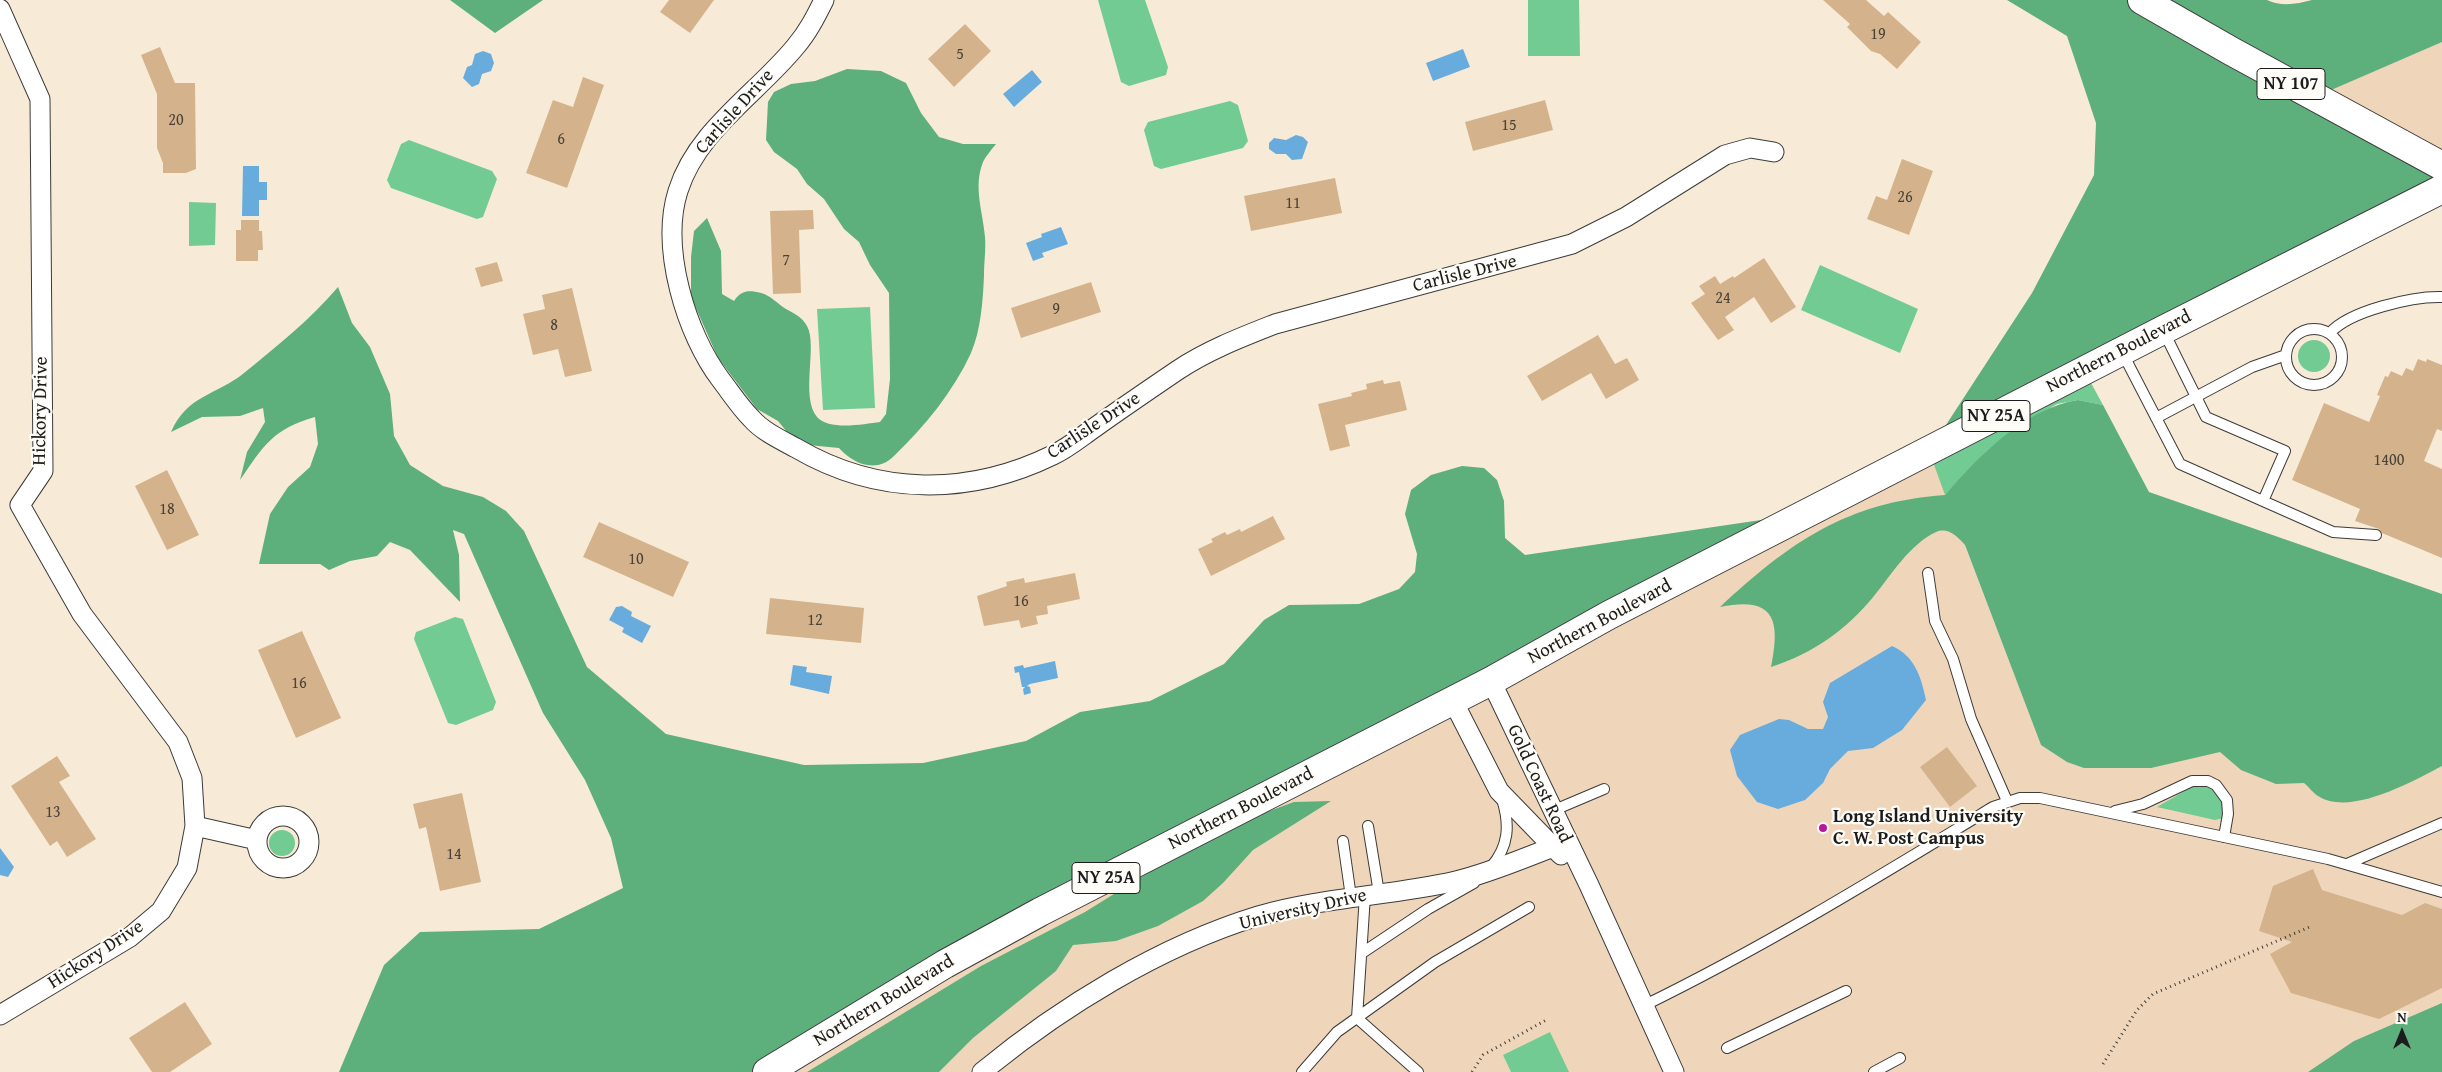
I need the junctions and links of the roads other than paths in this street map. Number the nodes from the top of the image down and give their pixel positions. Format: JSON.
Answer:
{"nodes":[{"id":1,"x":824,"y":0,"type":"edge"},
{"id":2,"x":2142,"y":0,"type":"edge"},
{"id":3,"x":0,"y":9,"type":"edge"},
{"id":4,"x":1774,"y":152,"type":"dead end"},
{"id":5,"x":2442,"y":166,"type":"edge"},
{"id":6,"x":2442,"y":188,"type":"edge"},
{"id":7,"x":2442,"y":297,"type":"edge"},
{"id":8,"x":2163,"y":330,"type":"junction"},
{"id":9,"x":2330,"y":333,"type":"junction"},
{"id":10,"x":2122,"y":351,"type":"junction"},
{"id":11,"x":2286,"y":355,"type":"junction"},
{"id":12,"x":2195,"y":398,"type":"junction"},
{"id":13,"x":2156,"y":418,"type":"junction"},
{"id":14,"x":2263,"y":501,"type":"junction"},
{"id":15,"x":2376,"y":536,"type":"dead end"},
{"id":16,"x":1928,"y":573,"type":"dead end"},
{"id":17,"x":1491,"y":682,"type":"junction"},
{"id":18,"x":1454,"y":701,"type":"junction"},
{"id":19,"x":1604,"y":789,"type":"dead end"},
{"id":20,"x":1499,"y":791,"type":"junction"},
{"id":21,"x":2007,"y":801,"type":"junction"},
{"id":22,"x":1552,"y":811,"type":"junction"},
{"id":23,"x":2110,"y":813,"type":"junction"},
{"id":24,"x":2442,"y":823,"type":"edge"},
{"id":25,"x":195,"y":826,"type":"junction"},
{"id":26,"x":1368,"y":826,"type":"dead end"},
{"id":27,"x":2224,"y":837,"type":"junction"},
{"id":28,"x":257,"y":840,"type":"dead end"},
{"id":29,"x":1342,"y":841,"type":"dead end"},
{"id":30,"x":1560,"y":844,"type":"junction"},
{"id":31,"x":2347,"y":864,"type":"junction"},
{"id":32,"x":1497,"y":868,"type":"junction"},
{"id":33,"x":2442,"y":892,"type":"edge"},
{"id":34,"x":1365,"y":895,"type":"junction"},
{"id":35,"x":1529,"y":907,"type":"dead end"},
{"id":36,"x":1362,"y":953,"type":"junction"},
{"id":37,"x":1846,"y":991,"type":"dead end"},
{"id":38,"x":1643,"y":1006,"type":"junction"},
{"id":39,"x":0,"y":1015,"type":"edge"},
{"id":40,"x":1357,"y":1018,"type":"junction"},
{"id":41,"x":1727,"y":1048,"type":"dead end"},
{"id":42,"x":1900,"y":1058,"type":"dead end"},
{"id":43,"x":767,"y":1072,"type":"edge"},
{"id":44,"x":982,"y":1072,"type":"edge"},
{"id":45,"x":1302,"y":1072,"type":"edge"},
{"id":46,"x":1418,"y":1072,"type":"edge"},
{"id":47,"x":1674,"y":1072,"type":"edge"},
{"id":48,"x":1874,"y":1072,"type":"edge"}],
"edges":[{"from":1,"to":4,"type":"street","name":"Carlisle Drive"},
{"from":2,"to":5,"type":"main road","number":"NY 107"},
{"from":3,"to":25,"type":"street","name":"Hickory Drive"},
{"from":6,"to":8,"type":"main road","name":"Northern Boulevard","number":"NY 25A"},
{"from":7,"to":9,"type":"lane"},
{"from":8,"to":10,"type":"main road","name":"Northern Boulevard","number":"NY 25A"},
{"from":8,"to":12,"type":"lane"},
{"from":9,"to":11,"type":"lane"},
{"from":9,"to":11,"type":"lane"},
{"from":10,"to":13,"type":"lane"},
{"from":10,"to":17,"type":"main road","name":"Northern Boulevard","number":"NY 25A"},
{"from":11,"to":12,"type":"lane"},
{"from":12,"to":13,"type":"lane"},
{"from":12,"to":14,"type":"lane"},
{"from":13,"to":14,"type":"lane"},
{"from":14,"to":15,"type":"lane"},
{"from":16,"to":21,"type":"lane"},
{"from":17,"to":18,"type":"main road","name":"Northern Boulevard","number":"NY 25A"},
{"from":17,"to":22,"type":"street","name":"Gold Coast Road"},
{"from":18,"to":20,"type":"street","name":"Gold Coast Road"},
{"from":18,"to":43,"type":"main road","name":"Northern Boulevard","number":"NY 25A"},
{"from":19,"to":22,"type":"lane"},
{"from":20,"to":30,"type":"street","name":"Gold Coast Road"},
{"from":20,"to":32,"type":"lane"},
{"from":21,"to":23,"type":"lane"},
{"from":21,"to":38,"type":"lane"},
{"from":22,"to":30,"type":"street","name":"Gold Coast Road"},
{"from":23,"to":27,"type":"lane"},
{"from":23,"to":27,"type":"lane"},
{"from":24,"to":31,"type":"lane"},
{"from":25,"to":28,"type":"street"},
{"from":25,"to":39,"type":"street","name":"Hickory Drive"},
{"from":26,"to":34,"type":"lane"},
{"from":27,"to":31,"type":"lane"},
{"from":29,"to":34,"type":"lane"},
{"from":30,"to":32,"type":"street","name":"University Drive"},
{"from":30,"to":38,"type":"street","name":"Gold Coast Road"},
{"from":31,"to":33,"type":"lane"},
{"from":32,"to":34,"type":"street","name":"University Drive"},
{"from":32,"to":36,"type":"lane"},
{"from":34,"to":36,"type":"lane"},
{"from":34,"to":44,"type":"street","name":"University Drive"},
{"from":35,"to":40,"type":"lane"},
{"from":36,"to":40,"type":"lane"},
{"from":37,"to":41,"type":"lane"},
{"from":38,"to":47,"type":"street","name":"Gold Coast Road"},
{"from":40,"to":45,"type":"lane"},
{"from":40,"to":46,"type":"lane"},
{"from":42,"to":48,"type":"lane"}]}
